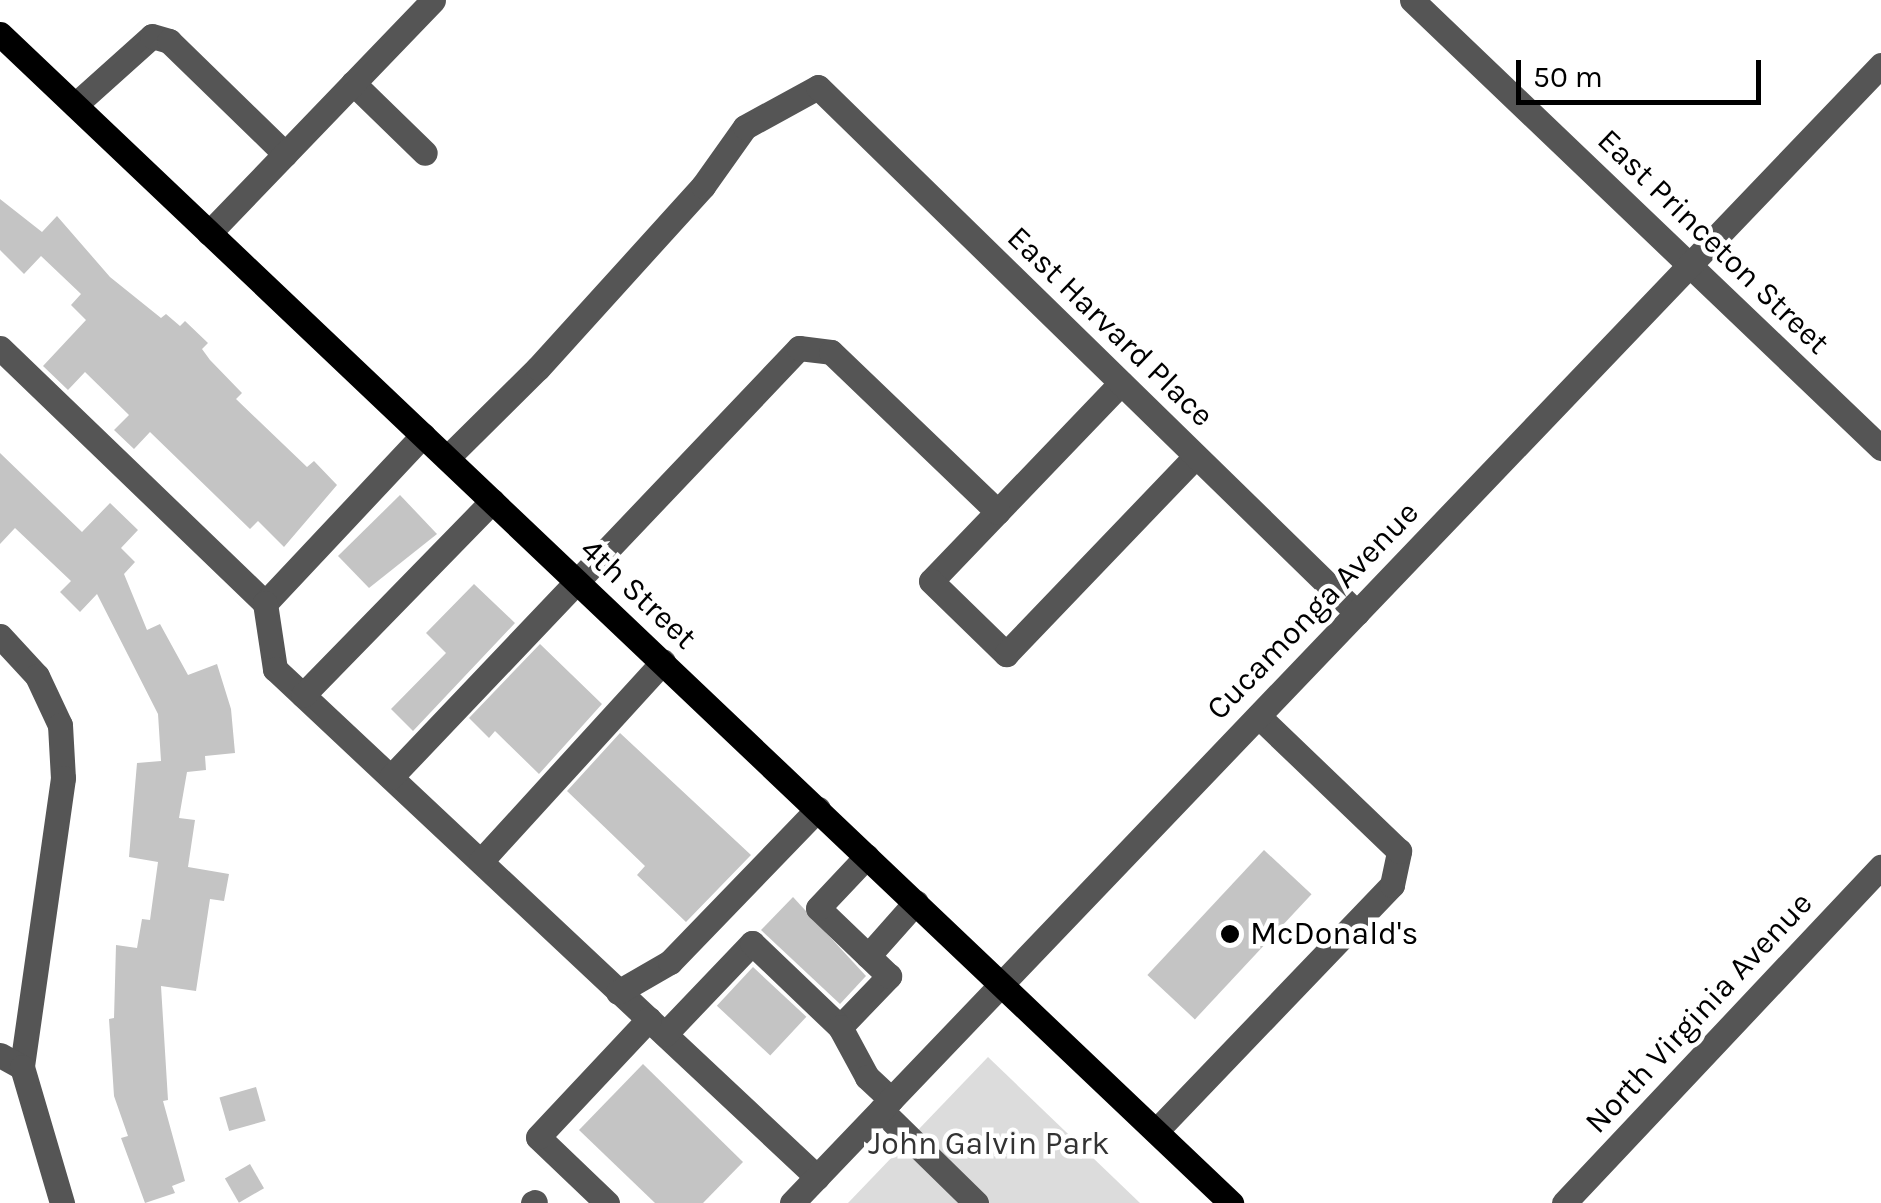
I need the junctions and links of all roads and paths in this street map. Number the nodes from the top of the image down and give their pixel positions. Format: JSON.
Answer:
{"nodes":[{"id":1,"x":434,"y":0,"type":"edge"},
{"id":2,"x":1412,"y":0,"type":"edge"},
{"id":3,"x":0,"y":34,"type":"edge"},
{"id":4,"x":1881,"y":64,"type":"edge"},
{"id":5,"x":353,"y":83,"type":"junction"},
{"id":6,"x":75,"y":105,"type":"junction"},
{"id":7,"x":425,"y":153,"type":"dead end"},
{"id":8,"x":285,"y":154,"type":"junction"},
{"id":9,"x":208,"y":233,"type":"junction"},
{"id":10,"x":1688,"y":262,"type":"junction"},
{"id":11,"x":0,"y":348,"type":"edge"},
{"id":12,"x":1120,"y":384,"type":"junction"},
{"id":13,"x":423,"y":436,"type":"junction"},
{"id":14,"x":1881,"y":448,"type":"edge"},
{"id":15,"x":1196,"y":456,"type":"junction"},
{"id":16,"x":447,"y":458,"type":"junction"},
{"id":17,"x":492,"y":501,"type":"junction"},
{"id":18,"x":998,"y":512,"type":"junction"},
{"id":19,"x":574,"y":578,"type":"junction"},
{"id":20,"x":265,"y":603,"type":"junction"},
{"id":21,"x":1358,"y":613,"type":"junction"},
{"id":22,"x":0,"y":636,"type":"edge"},
{"id":23,"x":663,"y":662,"type":"junction"},
{"id":24,"x":303,"y":695,"type":"junction"},
{"id":25,"x":1258,"y":716,"type":"junction"},
{"id":26,"x":390,"y":777,"type":"junction"},
{"id":27,"x":818,"y":809,"type":"junction"},
{"id":28,"x":867,"y":856,"type":"junction"},
{"id":29,"x":481,"y":862,"type":"junction"},
{"id":30,"x":1881,"y":867,"type":"edge"},
{"id":31,"x":916,"y":902,"type":"junction"},
{"id":32,"x":868,"y":956,"type":"junction"},
{"id":33,"x":1002,"y":984,"type":"junction"},
{"id":34,"x":618,"y":992,"type":"junction"},
{"id":35,"x":657,"y":1027,"type":"junction"},
{"id":36,"x":840,"y":1027,"type":"junction"},
{"id":37,"x":11,"y":1061,"type":"edge"},
{"id":38,"x":886,"y":1104,"type":"junction"},
{"id":39,"x":1156,"y":1131,"type":"junction"},
{"id":40,"x":817,"y":1177,"type":"junction"},
{"id":41,"x":62,"y":1203,"type":"edge"},
{"id":42,"x":607,"y":1203,"type":"edge"},
{"id":43,"x":792,"y":1203,"type":"edge"},
{"id":44,"x":976,"y":1203,"type":"edge"},
{"id":45,"x":1231,"y":1203,"type":"edge"},
{"id":46,"x":1564,"y":1203,"type":"edge"}],
"edges":[{"from":1,"to":5,"type":"street"},
{"from":2,"to":10,"type":"street","name":"East Princeton Street"},
{"from":3,"to":6,"type":"main road","name":"4th Street"},
{"from":4,"to":10,"type":"street","name":"Cucamonga Avenue"},
{"from":5,"to":7,"type":"street"},
{"from":5,"to":8,"type":"street"},
{"from":6,"to":8,"type":"street"},
{"from":6,"to":9,"type":"main road","name":"4th Street"},
{"from":8,"to":9,"type":"street"},
{"from":9,"to":13,"type":"main road","name":"4th Street"},
{"from":10,"to":14,"type":"street","name":"East Princeton Street"},
{"from":10,"to":21,"type":"street","name":"Cucamonga Avenue"},
{"from":11,"to":20,"type":"street"},
{"from":12,"to":15,"type":"street","name":"East Harvard Place"},
{"from":12,"to":16,"type":"street","name":"East Harvard Place"},
{"from":12,"to":18,"type":"street"},
{"from":13,"to":16,"type":"main road","name":"4th Street"},
{"from":13,"to":20,"type":"street"},
{"from":15,"to":18,"type":"street"},
{"from":15,"to":21,"type":"street","name":"East Harvard Place"},
{"from":16,"to":17,"type":"main road","name":"4th Street"},
{"from":17,"to":19,"type":"main road","name":"4th Street"},
{"from":17,"to":24,"type":"street"},
{"from":18,"to":19,"type":"street"},
{"from":19,"to":23,"type":"main road","name":"4th Street"},
{"from":19,"to":26,"type":"street"},
{"from":20,"to":24,"type":"street"},
{"from":21,"to":25,"type":"street","name":"Cucamonga Avenue"},
{"from":22,"to":37,"type":"street"},
{"from":23,"to":27,"type":"main road","name":"4th Street"},
{"from":23,"to":29,"type":"street"},
{"from":24,"to":26,"type":"street"},
{"from":25,"to":33,"type":"street","name":"Cucamonga Avenue"},
{"from":25,"to":39,"type":"street"},
{"from":26,"to":29,"type":"street"},
{"from":27,"to":28,"type":"main road","name":"4th Street"},
{"from":27,"to":34,"type":"street"},
{"from":28,"to":31,"type":"main road","name":"4th Street"},
{"from":28,"to":32,"type":"street"},
{"from":29,"to":34,"type":"street"},
{"from":30,"to":46,"type":"street","name":"North Virginia Avenue"},
{"from":31,"to":32,"type":"street"},
{"from":31,"to":33,"type":"main road","name":"4th Street"},
{"from":32,"to":36,"type":"street"},
{"from":33,"to":38,"type":"street","name":"Cucamonga Avenue"},
{"from":33,"to":39,"type":"main road","name":"4th Street"},
{"from":34,"to":35,"type":"street"},
{"from":35,"to":36,"type":"street"},
{"from":35,"to":40,"type":"street"},
{"from":35,"to":42,"type":"street"},
{"from":36,"to":38,"type":"street"},
{"from":37,"to":41,"type":"street"},
{"from":38,"to":40,"type":"street","name":"Cucamonga Avenue"},
{"from":38,"to":44,"type":"street"},
{"from":39,"to":45,"type":"main road","name":"4th Street"},
{"from":40,"to":43,"type":"street","name":"Cucamonga Avenue"}]}
